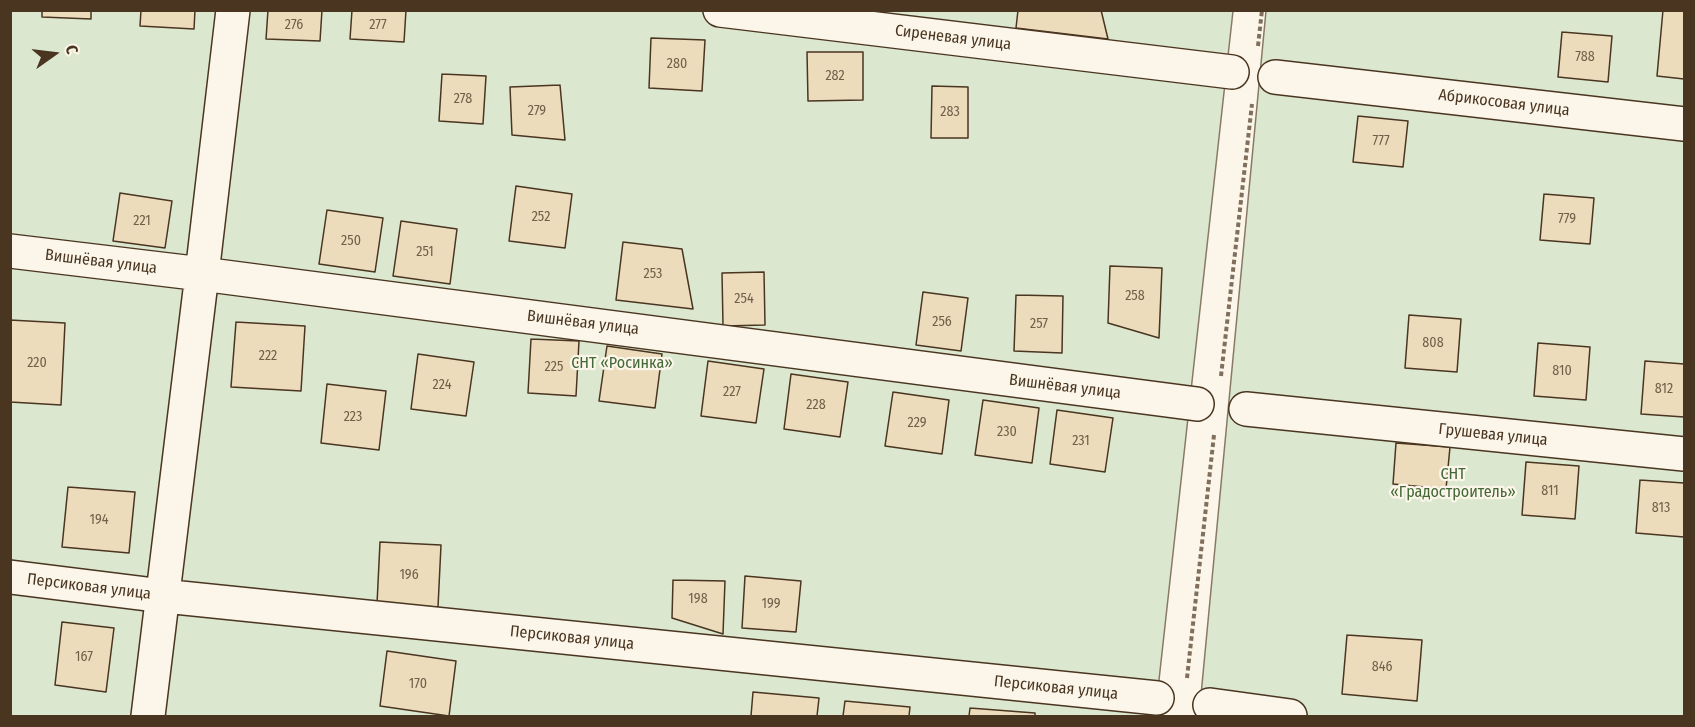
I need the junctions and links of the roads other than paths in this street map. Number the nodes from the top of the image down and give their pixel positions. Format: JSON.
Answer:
{"nodes":[{"id":1,"x":233,"y":10,"type":"edge"},
{"id":2,"x":720,"y":10,"type":"edge"},
{"id":3,"x":1254,"y":75,"type":"joint"},
{"id":4,"x":1684,"y":124,"type":"edge"},
{"id":5,"x":10,"y":251,"type":"edge"},
{"id":6,"x":202,"y":273,"type":"junction"},
{"id":7,"x":1210,"y":406,"type":"road end"},
{"id":8,"x":1246,"y":410,"type":"dead end"},
{"id":9,"x":1684,"y":454,"type":"edge"},
{"id":10,"x":10,"y":577,"type":"edge"},
{"id":11,"x":163,"y":596,"type":"junction"},
{"id":12,"x":148,"y":717,"type":"edge"},
{"id":13,"x":1290,"y":717,"type":"edge"}],
"edges":[{"from":1,"to":6,"type":"street"},
{"from":2,"to":3,"type":"street","name":"Сиреневая улица"},
{"from":3,"to":4,"type":"street","name":"Абрикосовая улица"},
{"from":5,"to":6,"type":"street","name":"Вишнёвая улица"},
{"from":6,"to":7,"type":"street","name":"Вишнёвая улица"},
{"from":6,"to":11,"type":"street"},
{"from":8,"to":9,"type":"street","name":"Грушевая улица"},
{"from":10,"to":11,"type":"street","name":"Персиковая улица"},
{"from":11,"to":12,"type":"street"},
{"from":11,"to":13,"type":"street","name":"Персиковая улица"}]}
